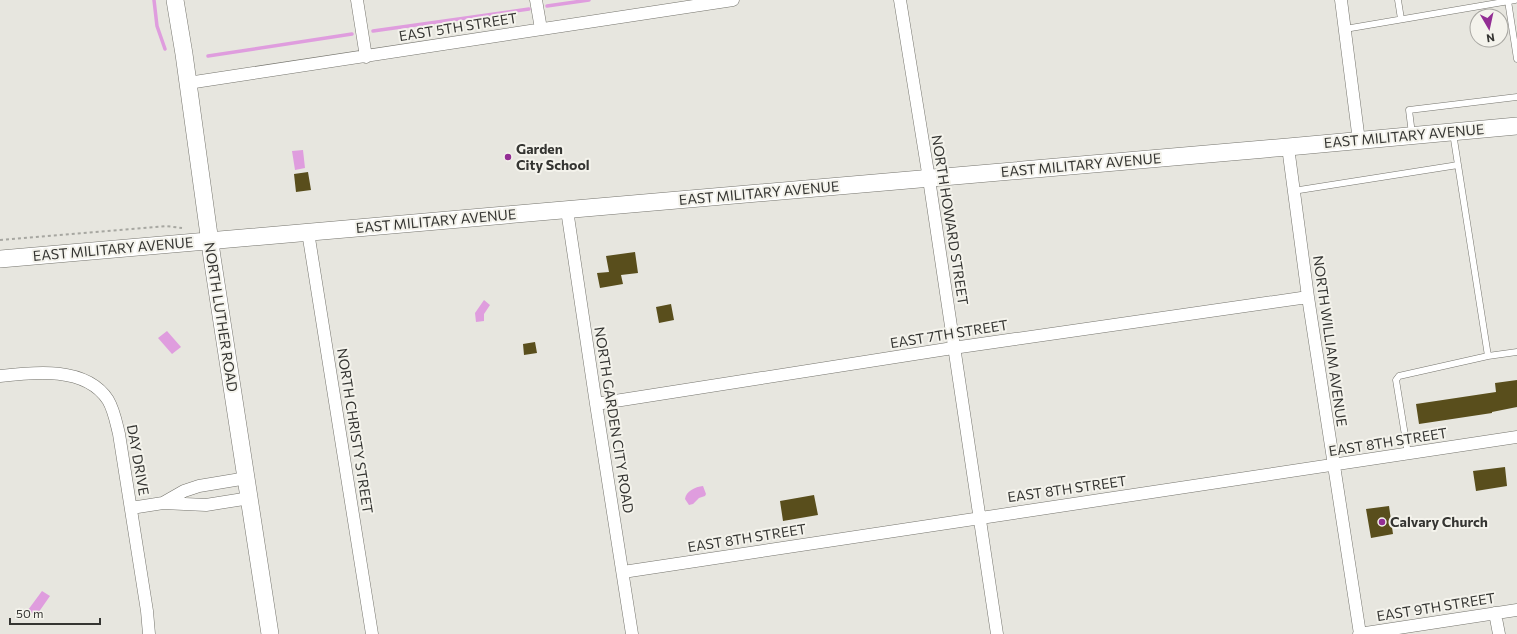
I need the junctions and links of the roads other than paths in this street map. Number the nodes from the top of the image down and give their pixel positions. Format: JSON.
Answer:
{"nodes":[{"id":1,"x":176,"y":0,"type":"edge"},
{"id":2,"x":357,"y":0,"type":"edge"},
{"id":3,"x":536,"y":0,"type":"edge"},
{"id":4,"x":733,"y":0,"type":"edge"},
{"id":5,"x":900,"y":0,"type":"edge"},
{"id":6,"x":1341,"y":0,"type":"edge"},
{"id":7,"x":1398,"y":0,"type":"edge"},
{"id":8,"x":1511,"y":1,"type":"edge"},
{"id":9,"x":1401,"y":19,"type":"junction"},
{"id":10,"x":541,"y":29,"type":"junction"},
{"id":11,"x":1345,"y":29,"type":"junction"},
{"id":12,"x":366,"y":56,"type":"junction"},
{"id":13,"x":1517,"y":59,"type":"edge"},
{"id":14,"x":188,"y":83,"type":"junction"},
{"id":15,"x":1517,"y":97,"type":"edge"},
{"id":16,"x":1517,"y":126,"type":"edge"},
{"id":17,"x":1453,"y":131,"type":"junction"},
{"id":18,"x":1412,"y":135,"type":"junction"},
{"id":19,"x":1359,"y":141,"type":"junction"},
{"id":20,"x":1288,"y":147,"type":"junction"},
{"id":21,"x":1458,"y":165,"type":"junction"},
{"id":22,"x":929,"y":179,"type":"junction"},
{"id":23,"x":1294,"y":191,"type":"junction"},
{"id":24,"x":567,"y":210,"type":"junction"},
{"id":25,"x":308,"y":232,"type":"junction"},
{"id":26,"x":208,"y":233,"type":"junction"},
{"id":27,"x":0,"y":259,"type":"edge"},
{"id":28,"x":1308,"y":297,"type":"junction"},
{"id":29,"x":954,"y":348,"type":"junction"},
{"id":30,"x":1517,"y":352,"type":"edge"},
{"id":31,"x":1488,"y":356,"type":"junction"},
{"id":32,"x":4,"y":376,"type":"edge"},
{"id":33,"x":596,"y":404,"type":"junction"},
{"id":34,"x":1517,"y":437,"type":"edge"},
{"id":35,"x":1408,"y":454,"type":"junction"},
{"id":36,"x":1333,"y":465,"type":"junction"},
{"id":37,"x":247,"y":478,"type":"junction"},
{"id":38,"x":250,"y":498,"type":"junction"},
{"id":39,"x":163,"y":503,"type":"junction"},
{"id":40,"x":131,"y":508,"type":"junction"},
{"id":41,"x":980,"y":518,"type":"junction"},
{"id":42,"x":622,"y":572,"type":"junction"},
{"id":43,"x":1517,"y":610,"type":"edge"},
{"id":44,"x":1496,"y":613,"type":"junction"},
{"id":45,"x":149,"y":634,"type":"edge"},
{"id":46,"x":270,"y":634,"type":"edge"},
{"id":47,"x":372,"y":634,"type":"edge"},
{"id":48,"x":632,"y":634,"type":"edge"},
{"id":49,"x":997,"y":634,"type":"edge"},
{"id":50,"x":1360,"y":634,"type":"edge"},
{"id":51,"x":1499,"y":634,"type":"edge"}],
"edges":[{"from":1,"to":14,"type":"main road","name":"NORTH LUTHER ROAD"},
{"from":2,"to":12,"type":"street"},
{"from":3,"to":10,"type":"street"},
{"from":4,"to":10,"type":"street","name":"EAST 5TH STREET"},
{"from":5,"to":22,"type":"street","name":"NORTH HOWARD STREET"},
{"from":6,"to":11,"type":"street"},
{"from":7,"to":9,"type":"lane"},
{"from":8,"to":9,"type":"lane"},
{"from":8,"to":13,"type":"lane"},
{"from":9,"to":11,"type":"lane"},
{"from":10,"to":12,"type":"street","name":"EAST 5TH STREET"},
{"from":11,"to":19,"type":"street"},
{"from":12,"to":14,"type":"street","name":"EAST 5TH STREET"},
{"from":14,"to":26,"type":"main road","name":"NORTH LUTHER ROAD"},
{"from":15,"to":18,"type":"lane"},
{"from":16,"to":17,"type":"main road","name":"EAST MILITARY AVENUE"},
{"from":17,"to":18,"type":"main road","name":"EAST MILITARY AVENUE"},
{"from":17,"to":21,"type":"lane"},
{"from":18,"to":19,"type":"main road","name":"EAST MILITARY AVENUE"},
{"from":19,"to":20,"type":"main road","name":"EAST MILITARY AVENUE"},
{"from":20,"to":22,"type":"main road","name":"EAST MILITARY AVENUE"},
{"from":20,"to":23,"type":"street","name":"NORTH WILLIAM AVENUE"},
{"from":21,"to":23,"type":"lane"},
{"from":21,"to":31,"type":"lane"},
{"from":22,"to":24,"type":"main road","name":"EAST MILITARY AVENUE"},
{"from":22,"to":29,"type":"street","name":"NORTH HOWARD STREET"},
{"from":23,"to":28,"type":"street","name":"NORTH WILLIAM AVENUE"},
{"from":24,"to":25,"type":"main road","name":"EAST MILITARY AVENUE"},
{"from":24,"to":33,"type":"street","name":"NORTH GARDEN CITY ROAD"},
{"from":25,"to":26,"type":"main road","name":"EAST MILITARY AVENUE"},
{"from":25,"to":47,"type":"street","name":"NORTH CHRISTY STREET"},
{"from":26,"to":27,"type":"main road","name":"EAST MILITARY AVENUE"},
{"from":26,"to":37,"type":"main road","name":"NORTH LUTHER ROAD"},
{"from":28,"to":29,"type":"street","name":"EAST 7TH STREET"},
{"from":28,"to":36,"type":"street","name":"NORTH WILLIAM AVENUE"},
{"from":29,"to":33,"type":"street","name":"EAST 7TH STREET"},
{"from":29,"to":41,"type":"street","name":"NORTH HOWARD STREET"},
{"from":30,"to":31,"type":"lane"},
{"from":31,"to":35,"type":"lane"},
{"from":32,"to":40,"type":"street","name":"DAY DRIVE"},
{"from":33,"to":42,"type":"street","name":"NORTH GARDEN CITY ROAD"},
{"from":34,"to":35,"type":"street","name":"EAST 8TH STREET"},
{"from":35,"to":36,"type":"street","name":"EAST 8TH STREET"},
{"from":36,"to":41,"type":"street","name":"EAST 8TH STREET"},
{"from":36,"to":50,"type":"street","name":"NORTH WILLIAM AVENUE"},
{"from":37,"to":38,"type":"main road","name":"NORTH LUTHER ROAD"},
{"from":37,"to":39,"type":"street"},
{"from":38,"to":39,"type":"street"},
{"from":38,"to":46,"type":"main road","name":"NORTH LUTHER ROAD"},
{"from":39,"to":40,"type":"street"},
{"from":40,"to":45,"type":"street","name":"DAY DRIVE"},
{"from":41,"to":42,"type":"street","name":"EAST 8TH STREET"},
{"from":41,"to":49,"type":"street","name":"NORTH HOWARD STREET"},
{"from":42,"to":48,"type":"street","name":"NORTH GARDEN CITY ROAD"},
{"from":43,"to":44,"type":"street","name":"EAST 9TH STREET"},
{"from":44,"to":50,"type":"street","name":"EAST 9TH STREET"},
{"from":44,"to":51,"type":"street"}]}
